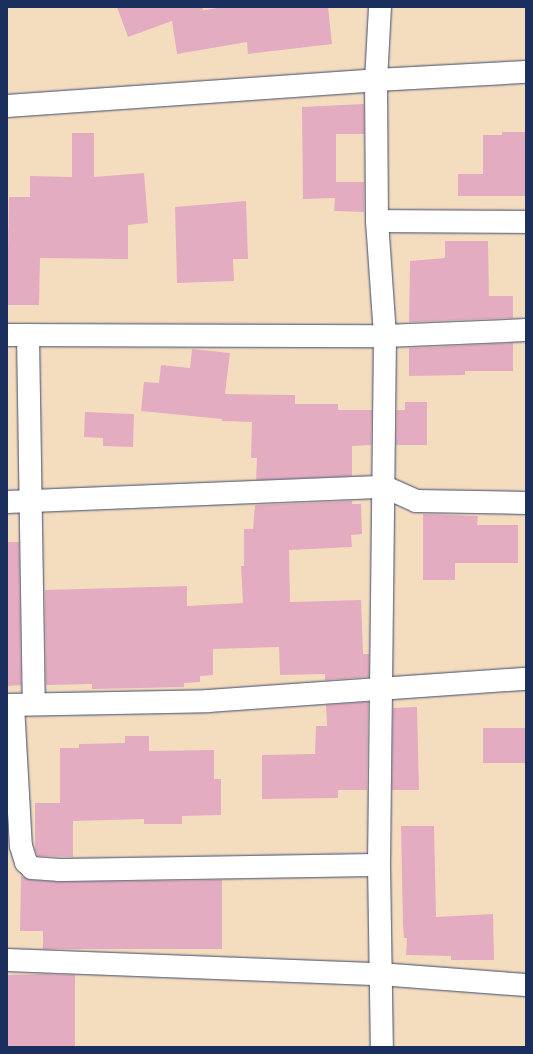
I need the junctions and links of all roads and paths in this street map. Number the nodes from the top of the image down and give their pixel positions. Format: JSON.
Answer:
{"nodes":[{"id":1,"x":380,"y":7,"type":"edge"},
{"id":2,"x":526,"y":72,"type":"edge"},
{"id":3,"x":376,"y":80,"type":"junction"},
{"id":4,"x":7,"y":106,"type":"edge"},
{"id":5,"x":377,"y":221,"type":"junction"},
{"id":6,"x":526,"y":222,"type":"edge"},
{"id":7,"x":526,"y":330,"type":"edge"},
{"id":8,"x":18,"y":335,"type":"edge"},
{"id":9,"x":385,"y":336,"type":"junction"},
{"id":10,"x":385,"y":487,"type":"junction"},
{"id":11,"x":31,"y":501,"type":"junction"},
{"id":12,"x":7,"y":502,"type":"edge"},
{"id":13,"x":526,"y":503,"type":"edge"},
{"id":14,"x":526,"y":679,"type":"edge"},
{"id":15,"x":382,"y":688,"type":"junction"},
{"id":16,"x":18,"y":705,"type":"edge"},
{"id":17,"x":379,"y":865,"type":"junction"},
{"id":18,"x":7,"y":960,"type":"edge"},
{"id":19,"x":379,"y":974,"type":"junction"},
{"id":20,"x":526,"y":985,"type":"edge"},
{"id":21,"x":382,"y":1047,"type":"edge"}],
"edges":[{"from":1,"to":3,"type":"street"},
{"from":2,"to":3,"type":"street"},
{"from":3,"to":4,"type":"street"},
{"from":3,"to":5,"type":"street"},
{"from":5,"to":6,"type":"street"},
{"from":5,"to":9,"type":"street"},
{"from":7,"to":9,"type":"street"},
{"from":8,"to":9,"type":"street"},
{"from":8,"to":11,"type":"street"},
{"from":9,"to":10,"type":"street"},
{"from":10,"to":11,"type":"street"},
{"from":10,"to":13,"type":"street"},
{"from":10,"to":15,"type":"street"},
{"from":11,"to":12,"type":"street"},
{"from":11,"to":16,"type":"street"},
{"from":14,"to":15,"type":"street"},
{"from":15,"to":16,"type":"street"},
{"from":15,"to":17,"type":"street"},
{"from":16,"to":17,"type":"street"},
{"from":17,"to":19,"type":"street"},
{"from":18,"to":19,"type":"street"},
{"from":19,"to":20,"type":"street"},
{"from":19,"to":21,"type":"street"}]}
